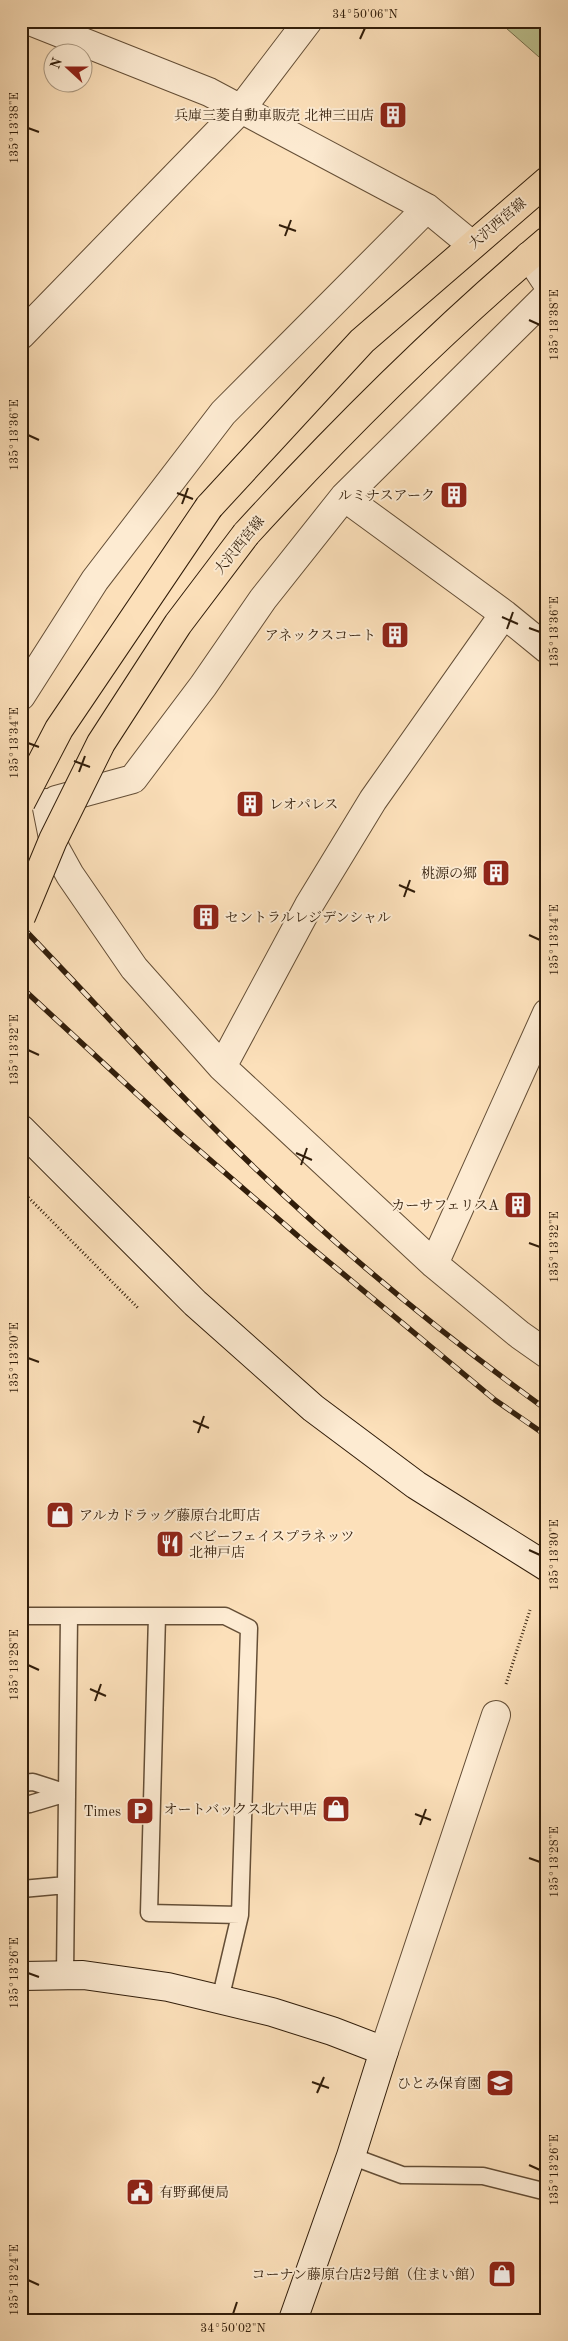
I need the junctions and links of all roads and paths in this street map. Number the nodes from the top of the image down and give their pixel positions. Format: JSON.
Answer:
{"nodes":[{"id":1,"x":30,"y":21,"type":"edge"},
{"id":2,"x":308,"y":21,"type":"edge"},
{"id":3,"x":241,"y":109,"type":"junction"},
{"id":4,"x":547,"y":181,"type":"edge"},
{"id":5,"x":427,"y":208,"type":"junction"},
{"id":6,"x":472,"y":245,"type":"junction"},
{"id":7,"x":538,"y":249,"type":"edge"},
{"id":8,"x":547,"y":283,"type":"edge"},
{"id":9,"x":547,"y":296,"type":"edge"},
{"id":10,"x":21,"y":336,"type":"edge"},
{"id":11,"x":344,"y":497,"type":"junction"},
{"id":12,"x":504,"y":614,"type":"junction"},
{"id":13,"x":547,"y":649,"type":"edge"},
{"id":14,"x":21,"y":696,"type":"edge"},
{"id":15,"x":29,"y":800,"type":"edge"},
{"id":16,"x":21,"y":917,"type":"edge"},
{"id":17,"x":547,"y":1013,"type":"edge"},
{"id":18,"x":222,"y":1067,"type":"junction"},
{"id":19,"x":21,"y":1129,"type":"edge"},
{"id":20,"x":21,"y":1190,"type":"edge"},
{"id":21,"x":434,"y":1264,"type":"junction"},
{"id":22,"x":138,"y":1308,"type":"dead end"},
{"id":23,"x":547,"y":1354,"type":"edge"},
{"id":24,"x":547,"y":1567,"type":"edge"},
{"id":25,"x":530,"y":1610,"type":"dead end"},
{"id":26,"x":21,"y":1616,"type":"edge"},
{"id":27,"x":69,"y":1616,"type":"junction"},
{"id":28,"x":157,"y":1616,"type":"junction"},
{"id":29,"x":500,"y":1703,"type":"joint"},
{"id":30,"x":21,"y":1783,"type":"edge"},
{"id":31,"x":67,"y":1793,"type":"junction"},
{"id":32,"x":21,"y":1804,"type":"edge"},
{"id":33,"x":66,"y":1885,"type":"junction"},
{"id":34,"x":22,"y":1889,"type":"edge"},
{"id":35,"x":240,"y":1915,"type":"junction"},
{"id":36,"x":65,"y":1975,"type":"junction"},
{"id":37,"x":21,"y":1976,"type":"edge"},
{"id":38,"x":220,"y":2000,"type":"junction"},
{"id":39,"x":384,"y":2051,"type":"junction"},
{"id":40,"x":351,"y":2156,"type":"junction"},
{"id":41,"x":540,"y":2190,"type":"edge"},
{"id":42,"x":293,"y":2320,"type":"edge"}],
"edges":[{"from":1,"to":3,"type":"street"},
{"from":2,"to":3,"type":"street"},
{"from":3,"to":5,"type":"street"},
{"from":3,"to":10,"type":"street"},
{"from":4,"to":6,"type":"main road","name":"大沢西宮線"},
{"from":5,"to":6,"type":"street"},
{"from":5,"to":14,"type":"street"},
{"from":6,"to":15,"type":"main road","name":"大沢西宮線","bridge":true},
{"from":7,"to":8,"type":"street"},
{"from":7,"to":16,"type":"main road","name":"大沢西宮線","bridge":true},
{"from":9,"to":11,"type":"street"},
{"from":11,"to":12,"type":"street"},
{"from":11,"to":15,"type":"street"},
{"from":12,"to":13,"type":"street"},
{"from":12,"to":18,"type":"street"},
{"from":15,"to":18,"type":"street"},
{"from":17,"to":21,"type":"street"},
{"from":18,"to":21,"type":"street"},
{"from":19,"to":24,"type":"street"},
{"from":20,"to":22,"type":"path"},
{"from":21,"to":23,"type":"street"},
{"from":25,"to":29,"type":"path"},
{"from":26,"to":27,"type":"lane"},
{"from":27,"to":28,"type":"lane"},
{"from":27,"to":31,"type":"lane"},
{"from":28,"to":35,"type":"lane"},
{"from":28,"to":35,"type":"lane"},
{"from":29,"to":39,"type":"street"},
{"from":30,"to":31,"type":"lane"},
{"from":31,"to":32,"type":"lane"},
{"from":31,"to":33,"type":"lane"},
{"from":33,"to":34,"type":"lane"},
{"from":33,"to":36,"type":"lane"},
{"from":35,"to":38,"type":"lane"},
{"from":36,"to":37,"type":"street"},
{"from":36,"to":38,"type":"street"},
{"from":38,"to":39,"type":"street"},
{"from":39,"to":40,"type":"street"},
{"from":40,"to":41,"type":"lane"},
{"from":40,"to":42,"type":"street"}]}
